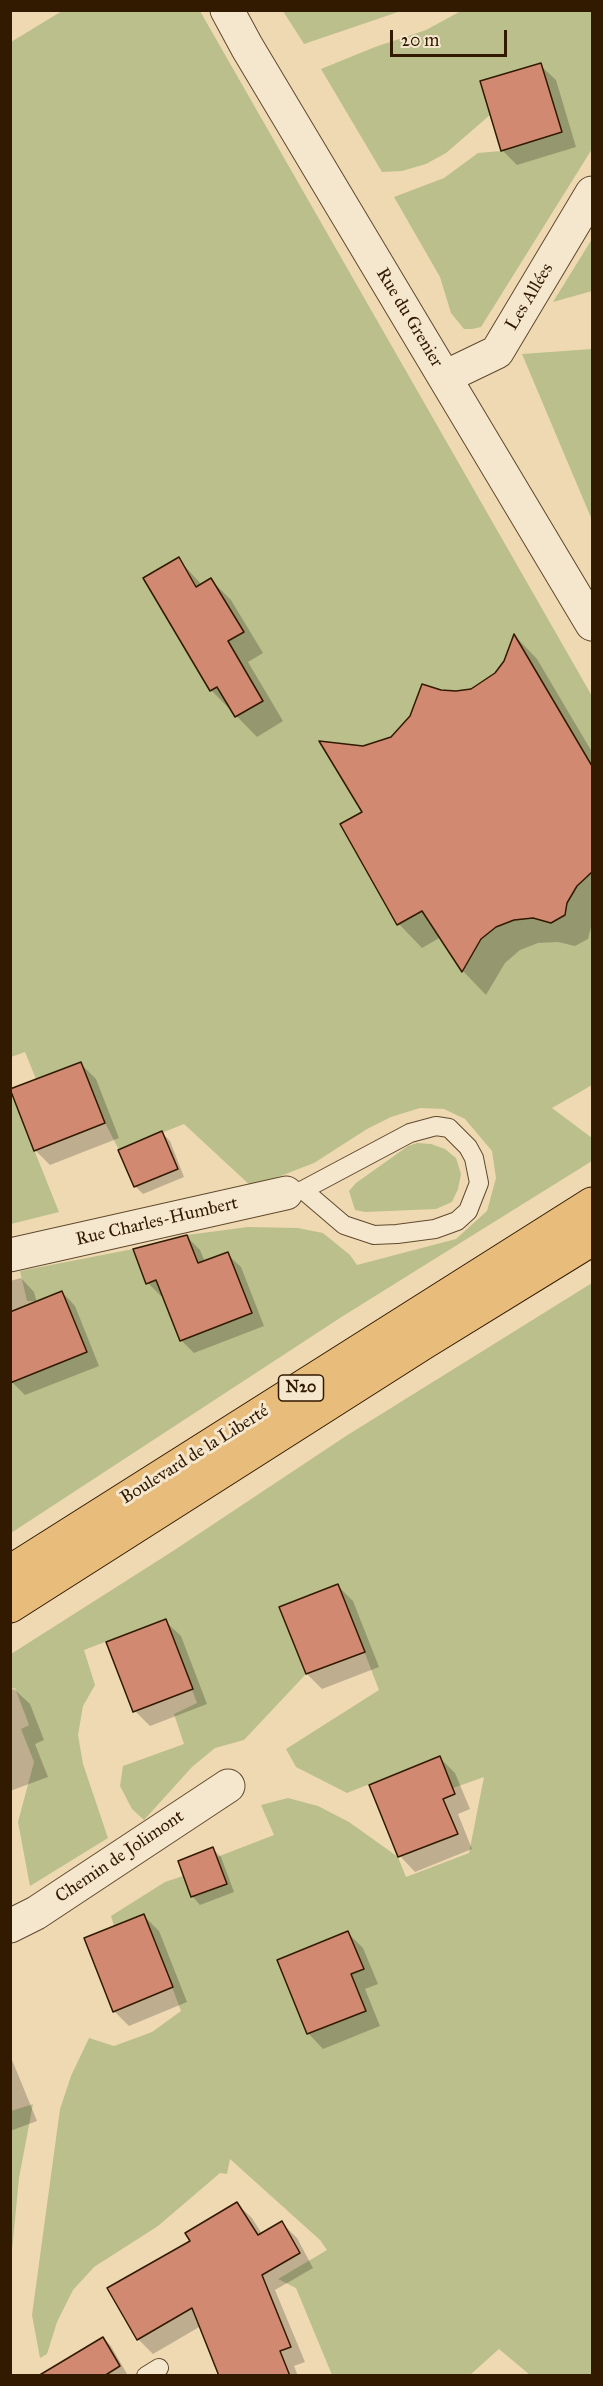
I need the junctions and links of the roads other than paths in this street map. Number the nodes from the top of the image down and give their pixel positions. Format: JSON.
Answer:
{"nodes":[{"id":1,"x":227,"y":10,"type":"edge"},
{"id":2,"x":592,"y":192,"type":"edge"},
{"id":3,"x":445,"y":377,"type":"junction"},
{"id":4,"x":592,"y":624,"type":"edge"},
{"id":5,"x":295,"y":1192,"type":"junction"},
{"id":6,"x":592,"y":1204,"type":"edge"},
{"id":7,"x":592,"y":1239,"type":"edge"},
{"id":8,"x":10,"y":1255,"type":"edge"},
{"id":9,"x":10,"y":1572,"type":"edge"},
{"id":10,"x":10,"y":1606,"type":"edge"},
{"id":11,"x":228,"y":1786,"type":"dead end"},
{"id":12,"x":10,"y":1926,"type":"edge"}],
"edges":[{"from":1,"to":3,"type":"street","name":"Rue du Grenier"},
{"from":2,"to":3,"type":"street","name":"Les Allées"},
{"from":3,"to":4,"type":"street","name":"Rue du Grenier"},
{"from":5,"to":5,"type":"lane","name":"Rue Charles-Humbert"},
{"from":5,"to":8,"type":"street","name":"Rue Charles-Humbert"},
{"from":6,"to":9,"type":"main road","name":"Boulevard de la Liberté","number":"N20"},
{"from":7,"to":10,"type":"main road","name":"Boulevard de la Liberté","number":"N20"},
{"from":11,"to":12,"type":"street","name":"Chemin de Jolimont"}]}
